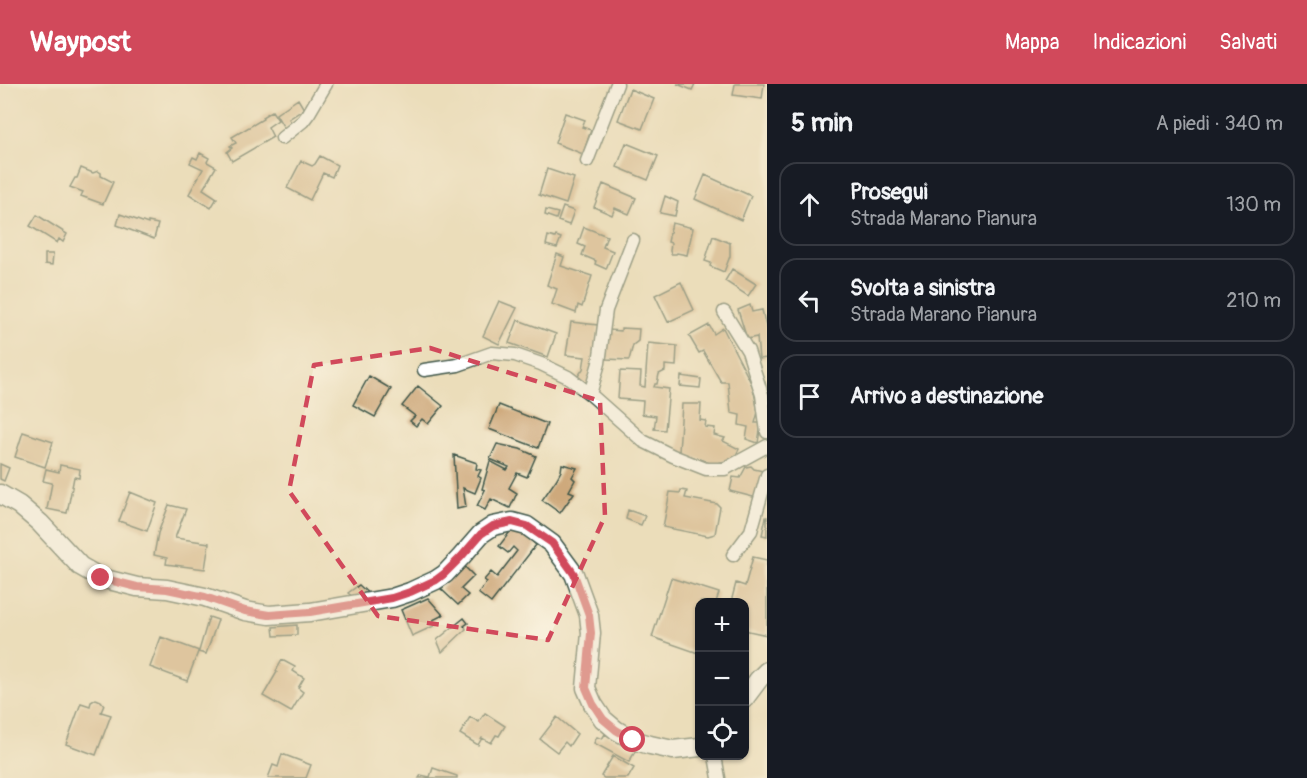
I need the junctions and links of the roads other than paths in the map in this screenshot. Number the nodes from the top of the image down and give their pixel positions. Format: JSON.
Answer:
{"nodes":[{"id":1,"x":326,"y":84,"type":"edge"},
{"id":2,"x":617,"y":84,"type":"edge"},
{"id":3,"x":282,"y":138,"type":"dead end"},
{"id":4,"x":587,"y":161,"type":"dead end"},
{"id":5,"x":633,"y":240,"type":"dead end"},
{"id":6,"x":724,"y":312,"type":"dead end"},
{"id":7,"x":424,"y":369,"type":"dead end"},
{"id":8,"x":590,"y":394,"type":"junction"},
{"id":9,"x":767,"y":432,"type":"edge"},
{"id":10,"x":767,"y":446,"type":"edge"},
{"id":11,"x":767,"y":475,"type":"edge"},
{"id":12,"x":0,"y":494,"type":"edge"},
{"id":13,"x":733,"y":555,"type":"dead end"},
{"id":14,"x":767,"y":671,"type":"edge"},
{"id":15,"x":749,"y":692,"type":"edge"},
{"id":16,"x":695,"y":747,"type":"edge"},
{"id":17,"x":716,"y":760,"type":"edge"},
{"id":18,"x":719,"y":778,"type":"edge"}],
"edges":[{"from":1,"to":3,"type":"street"},
{"from":2,"to":4,"type":"street"},
{"from":5,"to":8,"type":"street"},
{"from":6,"to":9,"type":"street"},
{"from":7,"to":8,"type":"street"},
{"from":8,"to":10,"type":"street"},
{"from":11,"to":13,"type":"street"},
{"from":12,"to":16,"type":"street"},
{"from":14,"to":15,"type":"street"},
{"from":17,"to":18,"type":"street"}]}
